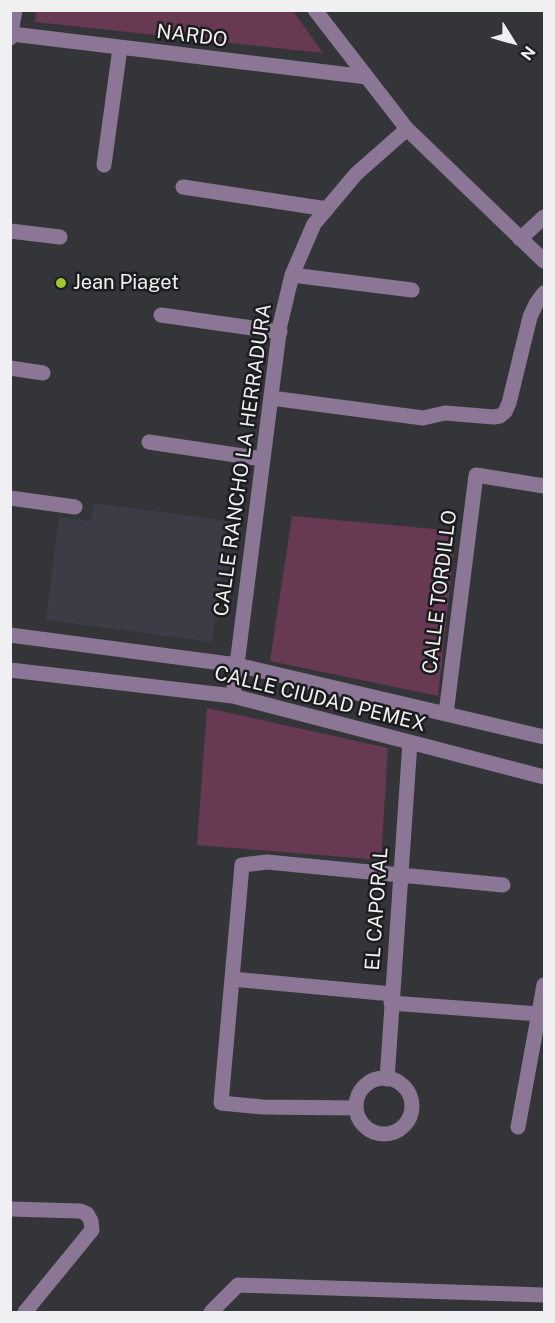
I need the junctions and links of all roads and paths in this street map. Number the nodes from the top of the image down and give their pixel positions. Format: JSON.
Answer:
{"nodes":[{"id":1,"x":15,"y":10,"type":"edge"},
{"id":2,"x":315,"y":10,"type":"edge"},
{"id":3,"x":11,"y":36,"type":"edge"},
{"id":4,"x":120,"y":48,"type":"junction"},
{"id":5,"x":367,"y":77,"type":"junction"},
{"id":6,"x":407,"y":129,"type":"junction"},
{"id":7,"x":104,"y":165,"type":"dead end"},
{"id":8,"x":183,"y":187,"type":"dead end"},
{"id":9,"x":327,"y":208,"type":"junction"},
{"id":10,"x":544,"y":217,"type":"edge"},
{"id":11,"x":10,"y":231,"type":"edge"},
{"id":12,"x":60,"y":237,"type":"dead end"},
{"id":13,"x":520,"y":239,"type":"junction"},
{"id":14,"x":544,"y":261,"type":"edge"},
{"id":15,"x":292,"y":275,"type":"junction"},
{"id":16,"x":412,"y":290,"type":"dead end"},
{"id":17,"x":544,"y":293,"type":"edge"},
{"id":18,"x":161,"y":315,"type":"dead end"},
{"id":19,"x":280,"y":332,"type":"junction"},
{"id":20,"x":10,"y":368,"type":"edge"},
{"id":21,"x":43,"y":373,"type":"dead end"},
{"id":22,"x":271,"y":398,"type":"junction"},
{"id":23,"x":148,"y":442,"type":"dead end"},
{"id":24,"x":263,"y":459,"type":"junction"},
{"id":25,"x":544,"y":486,"type":"edge"},
{"id":26,"x":10,"y":498,"type":"edge"},
{"id":27,"x":75,"y":507,"type":"dead end"},
{"id":28,"x":10,"y":635,"type":"edge"},
{"id":29,"x":237,"y":665,"type":"junction"},
{"id":30,"x":10,"y":670,"type":"edge"},
{"id":31,"x":233,"y":696,"type":"junction"},
{"id":32,"x":446,"y":714,"type":"junction"},
{"id":33,"x":544,"y":737,"type":"edge"},
{"id":34,"x":410,"y":742,"type":"junction"},
{"id":35,"x":544,"y":777,"type":"edge"},
{"id":36,"x":400,"y":875,"type":"junction"},
{"id":37,"x":503,"y":885,"type":"dead end"},
{"id":38,"x":232,"y":979,"type":"junction"},
{"id":39,"x":544,"y":985,"type":"edge"},
{"id":40,"x":391,"y":999,"type":"junction"},
{"id":41,"x":539,"y":1014,"type":"junction"},
{"id":42,"x":387,"y":1079,"type":"junction"},
{"id":43,"x":356,"y":1108,"type":"junction"},
{"id":44,"x":518,"y":1127,"type":"dead end"},
{"id":45,"x":10,"y":1209,"type":"edge"},
{"id":46,"x":544,"y":1295,"type":"edge"},
{"id":47,"x":25,"y":1312,"type":"edge"},
{"id":48,"x":211,"y":1312,"type":"edge"}],
"edges":[{"from":1,"to":3,"type":"street"},
{"from":2,"to":5,"type":"street"},
{"from":3,"to":4,"type":"street","name":"NARDO"},
{"from":4,"to":5,"type":"street","name":"NARDO"},
{"from":4,"to":7,"type":"street"},
{"from":5,"to":6,"type":"street"},
{"from":6,"to":9,"type":"street","name":"CALLE RANCHO LA HERRADURA"},
{"from":6,"to":13,"type":"street"},
{"from":8,"to":9,"type":"street"},
{"from":9,"to":15,"type":"street","name":"CALLE RANCHO LA HERRADURA"},
{"from":10,"to":13,"type":"street"},
{"from":11,"to":12,"type":"street"},
{"from":13,"to":14,"type":"street"},
{"from":15,"to":16,"type":"street"},
{"from":15,"to":19,"type":"street","name":"CALLE RANCHO LA HERRADURA"},
{"from":17,"to":22,"type":"street"},
{"from":18,"to":19,"type":"street"},
{"from":19,"to":22,"type":"street","name":"CALLE RANCHO LA HERRADURA"},
{"from":20,"to":21,"type":"street"},
{"from":22,"to":24,"type":"street","name":"CALLE RANCHO LA HERRADURA"},
{"from":23,"to":24,"type":"street"},
{"from":24,"to":29,"type":"street","name":"CALLE RANCHO LA HERRADURA"},
{"from":25,"to":32,"type":"street","name":"CALLE TORDILLO"},
{"from":26,"to":27,"type":"street"},
{"from":28,"to":29,"type":"street","name":"CALLE CIUDAD PEMEX"},
{"from":29,"to":31,"type":"street","name":"CALLE RANCHO LA HERRADURA"},
{"from":29,"to":32,"type":"street","name":"CALLE CIUDAD PEMEX"},
{"from":30,"to":31,"type":"street","name":"CALLE CIUDAD PEMEX"},
{"from":31,"to":34,"type":"street","name":"CALLE CIUDAD PEMEX"},
{"from":32,"to":33,"type":"street","name":"CALLE CIUDAD PEMEX"},
{"from":34,"to":35,"type":"street","name":"CALLE CIUDAD PEMEX"},
{"from":34,"to":36,"type":"street","name":"EL CAPORAL"},
{"from":36,"to":37,"type":"street"},
{"from":36,"to":38,"type":"street"},
{"from":36,"to":40,"type":"street","name":"EL CAPORAL"},
{"from":38,"to":40,"type":"street"},
{"from":38,"to":43,"type":"street"},
{"from":39,"to":41,"type":"street"},
{"from":40,"to":41,"type":"street"},
{"from":40,"to":42,"type":"street","name":"EL CAPORAL"},
{"from":41,"to":44,"type":"street"},
{"from":42,"to":43,"type":"street"},
{"from":42,"to":43,"type":"street"},
{"from":45,"to":47,"type":"street"},
{"from":46,"to":48,"type":"street"}]}
